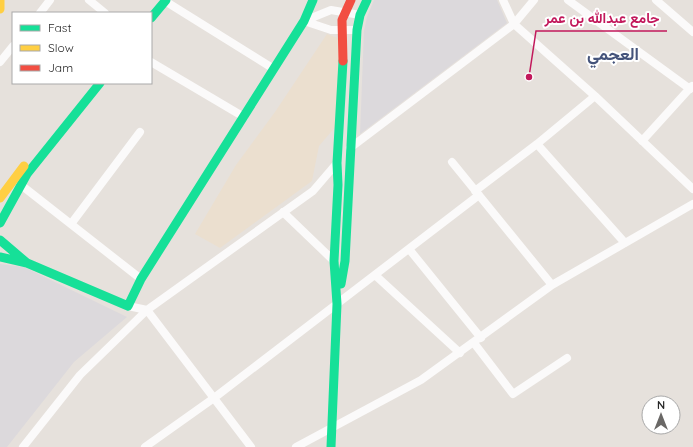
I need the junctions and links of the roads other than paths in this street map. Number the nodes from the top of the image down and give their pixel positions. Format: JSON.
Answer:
{"nodes":[{"id":1,"x":0,"y":0,"type":"edge"},
{"id":2,"x":50,"y":0,"type":"edge"},
{"id":3,"x":89,"y":0,"type":"edge"},
{"id":4,"x":162,"y":0,"type":"edge"},
{"id":5,"x":312,"y":0,"type":"edge"},
{"id":6,"x":351,"y":0,"type":"edge"},
{"id":7,"x":367,"y":0,"type":"edge"},
{"id":8,"x":504,"y":0,"type":"edge"},
{"id":9,"x":534,"y":0,"type":"edge"},
{"id":10,"x":568,"y":0,"type":"edge"},
{"id":11,"x":656,"y":0,"type":"edge"},
{"id":12,"x":0,"y":9,"type":"edge"},
{"id":13,"x":41,"y":12,"type":"edge"},
{"id":14,"x":104,"y":12,"type":"edge"},
{"id":15,"x":147,"y":12,"type":"edge"},
{"id":16,"x":345,"y":12,"type":"junction"},
{"id":17,"x":360,"y":15,"type":"junction"},
{"id":18,"x":152,"y":16,"type":"edge"},
{"id":19,"x":304,"y":21,"type":"junction"},
{"id":20,"x":514,"y":24,"type":"junction"},
{"id":21,"x":342,"y":30,"type":"junction"},
{"id":22,"x":357,"y":30,"type":"junction"},
{"id":23,"x":693,"y":32,"type":"edge"},
{"id":24,"x":12,"y":47,"type":"edge"},
{"id":25,"x":0,"y":62,"type":"edge"},
{"id":26,"x":152,"y":63,"type":"edge"},
{"id":27,"x":274,"y":68,"type":"junction"},
{"id":28,"x":89,"y":84,"type":"edge"},
{"id":29,"x":99,"y":84,"type":"edge"},
{"id":30,"x":692,"y":87,"type":"edge"},
{"id":31,"x":595,"y":96,"type":"junction"},
{"id":32,"x":244,"y":117,"type":"junction"},
{"id":33,"x":140,"y":132,"type":"dead end"},
{"id":34,"x":642,"y":141,"type":"junction"},
{"id":35,"x":537,"y":144,"type":"junction"},
{"id":36,"x":352,"y":146,"type":"junction"},
{"id":37,"x":452,"y":162,"type":"dead end"},
{"id":38,"x":337,"y":163,"type":"junction"},
{"id":39,"x":21,"y":185,"type":"junction"},
{"id":40,"x":693,"y":190,"type":"edge"},
{"id":41,"x":477,"y":193,"type":"junction"},
{"id":42,"x":0,"y":198,"type":"edge"},
{"id":43,"x":693,"y":204,"type":"edge"},
{"id":44,"x":283,"y":212,"type":"junction"},
{"id":45,"x":0,"y":223,"type":"edge"},
{"id":46,"x":71,"y":224,"type":"junction"},
{"id":47,"x":0,"y":240,"type":"edge"},
{"id":48,"x":625,"y":243,"type":"junction"},
{"id":49,"x":409,"y":249,"type":"junction"},
{"id":50,"x":0,"y":257,"type":"edge"},
{"id":51,"x":334,"y":261,"type":"junction"},
{"id":52,"x":27,"y":262,"type":"junction"},
{"id":53,"x":375,"y":275,"type":"junction"},
{"id":54,"x":141,"y":279,"type":"junction"},
{"id":55,"x":552,"y":285,"type":"junction"},
{"id":56,"x":337,"y":304,"type":"junction"},
{"id":57,"x":128,"y":306,"type":"junction"},
{"id":58,"x":147,"y":310,"type":"junction"},
{"id":59,"x":478,"y":340,"type":"junction"},
{"id":60,"x":460,"y":353,"type":"junction"},
{"id":61,"x":567,"y":358,"type":"dead end"},
{"id":62,"x":214,"y":398,"type":"junction"},
{"id":63,"x":332,"y":427,"type":"junction"},
{"id":64,"x":23,"y":447,"type":"edge"},
{"id":65,"x":145,"y":447,"type":"edge"},
{"id":66,"x":251,"y":447,"type":"edge"},
{"id":67,"x":296,"y":447,"type":"edge"},
{"id":68,"x":331,"y":447,"type":"edge"}],
"edges":[{"from":1,"to":12,"type":"main road"},
{"from":2,"to":13,"type":"street"},
{"from":3,"to":14,"type":"street"},
{"from":4,"to":15,"type":"main road"},
{"from":4,"to":18,"type":"main road"},
{"from":4,"to":27,"type":"street"},
{"from":5,"to":19,"type":"main road"},
{"from":6,"to":16,"type":"main road"},
{"from":7,"to":17,"type":"main road"},
{"from":8,"to":20,"type":"street"},
{"from":9,"to":20,"type":"street"},
{"from":10,"to":30,"type":"street"},
{"from":11,"to":23,"type":"street"},
{"from":16,"to":17,"type":"street"},
{"from":16,"to":19,"type":"street"},
{"from":16,"to":21,"type":"main road"},
{"from":17,"to":22,"type":"main road"},
{"from":19,"to":21,"type":"street"},
{"from":19,"to":27,"type":"main road"},
{"from":20,"to":31,"type":"street"},
{"from":20,"to":36,"type":"street"},
{"from":21,"to":22,"type":"street"},
{"from":21,"to":38,"type":"main road"},
{"from":22,"to":36,"type":"main road"},
{"from":24,"to":25,"type":"street"},
{"from":26,"to":32,"type":"street"},
{"from":27,"to":32,"type":"main road"},
{"from":28,"to":42,"type":"main road"},
{"from":29,"to":39,"type":"main road"},
{"from":30,"to":34,"type":"street"},
{"from":31,"to":34,"type":"street"},
{"from":31,"to":35,"type":"street"},
{"from":32,"to":54,"type":"main road"},
{"from":33,"to":46,"type":"street"},
{"from":34,"to":40,"type":"street"},
{"from":35,"to":41,"type":"street"},
{"from":35,"to":48,"type":"street"},
{"from":36,"to":38,"type":"street"},
{"from":36,"to":56,"type":"main road"},
{"from":37,"to":41,"type":"street"},
{"from":38,"to":44,"type":"street"},
{"from":38,"to":51,"type":"main road"},
{"from":39,"to":45,"type":"main road"},
{"from":39,"to":46,"type":"street"},
{"from":41,"to":49,"type":"street"},
{"from":41,"to":55,"type":"street"},
{"from":43,"to":48,"type":"street"},
{"from":44,"to":51,"type":"street"},
{"from":44,"to":58,"type":"street"},
{"from":46,"to":54,"type":"street"},
{"from":47,"to":52,"type":"main road"},
{"from":48,"to":55,"type":"street"},
{"from":49,"to":53,"type":"street"},
{"from":49,"to":59,"type":"street"},
{"from":50,"to":52,"type":"main road"},
{"from":51,"to":56,"type":"main road"},
{"from":52,"to":57,"type":"main road"},
{"from":53,"to":56,"type":"street"},
{"from":53,"to":60,"type":"street"},
{"from":54,"to":57,"type":"main road"},
{"from":55,"to":59,"type":"street"},
{"from":56,"to":62,"type":"street"},
{"from":56,"to":63,"type":"main road"},
{"from":57,"to":58,"type":"street"},
{"from":58,"to":62,"type":"street"},
{"from":58,"to":64,"type":"street"},
{"from":59,"to":60,"type":"street"},
{"from":59,"to":61,"type":"street"},
{"from":60,"to":63,"type":"street"},
{"from":62,"to":65,"type":"street"},
{"from":62,"to":66,"type":"street"},
{"from":63,"to":67,"type":"street"},
{"from":63,"to":68,"type":"main road"}]}
